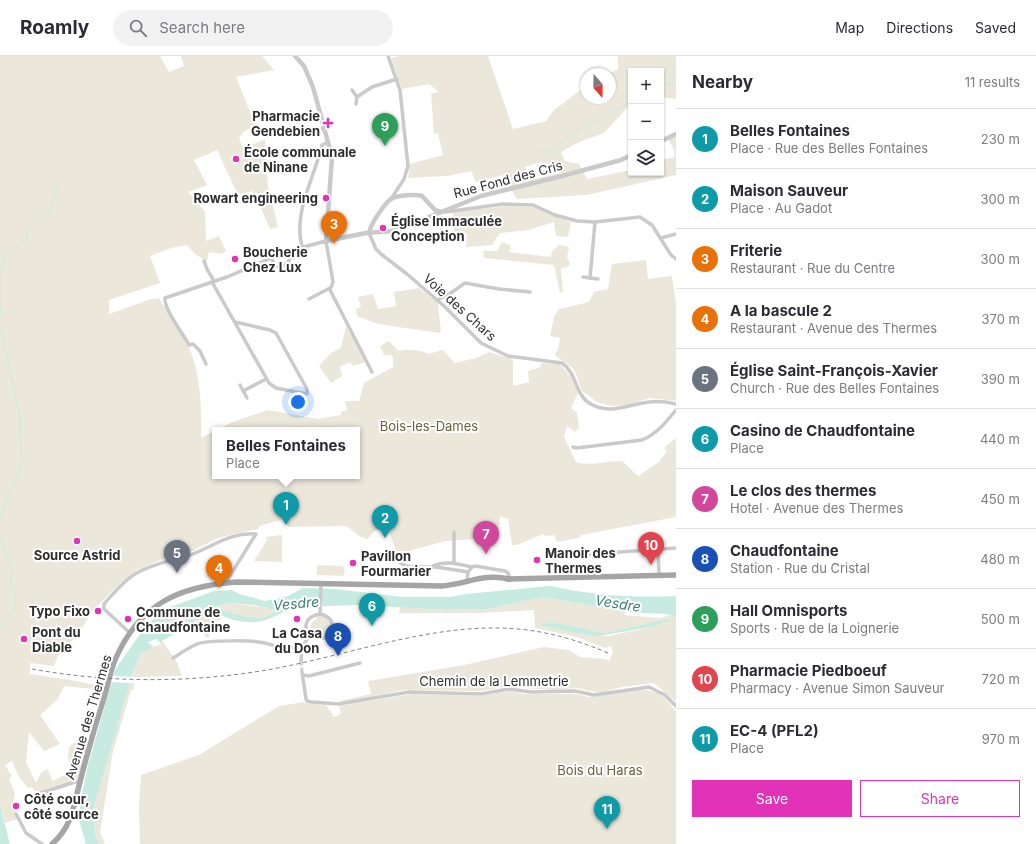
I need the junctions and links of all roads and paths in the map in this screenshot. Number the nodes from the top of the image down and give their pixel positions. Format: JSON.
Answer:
{"nodes":[{"id":1,"x":295,"y":56,"type":"edge"},
{"id":2,"x":388,"y":56,"type":"edge"},
{"id":3,"x":396,"y":79,"type":"junction"},
{"id":4,"x":352,"y":90,"type":"dead end"},
{"id":5,"x":357,"y":97,"type":"junction"},
{"id":6,"x":356,"y":104,"type":"dead end"},
{"id":7,"x":324,"y":129,"type":"junction"},
{"id":8,"x":676,"y":134,"type":"edge"},
{"id":9,"x":266,"y":136,"type":"dead end"},
{"id":10,"x":663,"y":140,"type":"edge"},
{"id":11,"x":328,"y":142,"type":"junction"},
{"id":12,"x":628,"y":156,"type":"edge"},
{"id":13,"x":394,"y":192,"type":"junction"},
{"id":14,"x":400,"y":197,"type":"junction"},
{"id":15,"x":390,"y":200,"type":"junction"},
{"id":16,"x":432,"y":207,"type":"junction"},
{"id":17,"x":442,"y":212,"type":"junction"},
{"id":18,"x":429,"y":218,"type":"junction"},
{"id":19,"x":595,"y":222,"type":"junction"},
{"id":20,"x":369,"y":233,"type":"junction"},
{"id":21,"x":676,"y":234,"type":"edge"},
{"id":22,"x":661,"y":238,"type":"junction"},
{"id":23,"x":326,"y":241,"type":"junction"},
{"id":24,"x":302,"y":247,"type":"junction"},
{"id":25,"x":289,"y":251,"type":"junction"},
{"id":26,"x":271,"y":257,"type":"junction"},
{"id":27,"x":676,"y":259,"type":"edge"},
{"id":28,"x":204,"y":261,"type":"dead end"},
{"id":29,"x":582,"y":277,"type":"dead end"},
{"id":30,"x":590,"y":278,"type":"junction"},
{"id":31,"x":598,"y":279,"type":"dead end"},
{"id":32,"x":213,"y":282,"type":"junction"},
{"id":33,"x":330,"y":288,"type":"junction"},
{"id":34,"x":530,"y":292,"type":"dead end"},
{"id":35,"x":310,"y":299,"type":"dead end"},
{"id":36,"x":437,"y":300,"type":"junction"},
{"id":37,"x":235,"y":322,"type":"junction"},
{"id":38,"x":206,"y":364,"type":"dead end"},
{"id":39,"x":372,"y":372,"type":"dead end"},
{"id":40,"x":266,"y":379,"type":"junction"},
{"id":41,"x":240,"y":385,"type":"dead end"},
{"id":42,"x":244,"y":392,"type":"junction"},
{"id":43,"x":247,"y":398,"type":"dead end"},
{"id":44,"x":676,"y":404,"type":"edge"},
{"id":45,"x":676,"y":410,"type":"edge"},
{"id":46,"x":574,"y":447,"type":"dead end"},
{"id":47,"x":454,"y":532,"type":"dead end"},
{"id":48,"x":676,"y":548,"type":"edge"},
{"id":49,"x":658,"y":549,"type":"junction"},
{"id":50,"x":393,"y":552,"type":"dead end"},
{"id":51,"x":581,"y":553,"type":"dead end"},
{"id":52,"x":454,"y":563,"type":"junction"},
{"id":53,"x":432,"y":567,"type":"junction"},
{"id":54,"x":472,"y":567,"type":"junction"},
{"id":55,"x":468,"y":572,"type":"junction"},
{"id":56,"x":659,"y":575,"type":"junction"},
{"id":57,"x":676,"y":575,"type":"edge"},
{"id":58,"x":510,"y":579,"type":"junction"},
{"id":59,"x":226,"y":582,"type":"junction"},
{"id":60,"x":467,"y":582,"type":"junction"},
{"id":61,"x":321,"y":586,"type":"junction"},
{"id":62,"x":320,"y":614,"type":"junction"},
{"id":63,"x":130,"y":633,"type":"junction"},
{"id":64,"x":309,"y":637,"type":"junction"},
{"id":65,"x":302,"y":646,"type":"junction"},
{"id":66,"x":173,"y":658,"type":"dead end"},
{"id":67,"x":301,"y":662,"type":"tunnel mouth"},
{"id":68,"x":360,"y":662,"type":"dead end"},
{"id":69,"x":676,"y":706,"type":"edge"},
{"id":70,"x":80,"y":782,"type":"junction"},
{"id":71,"x":35,"y":795,"type":"dead end"},
{"id":72,"x":16,"y":814,"type":"dead end"},
{"id":73,"x":42,"y":844,"type":"edge"},
{"id":74,"x":52,"y":844,"type":"edge"}],
"edges":[{"from":1,"to":7,"type":"street"},
{"from":2,"to":3,"type":"street"},
{"from":3,"to":5,"type":"street"},
{"from":3,"to":13,"type":"street"},
{"from":4,"to":5,"type":"street"},
{"from":5,"to":6,"type":"street"},
{"from":7,"to":9,"type":"street"},
{"from":7,"to":11,"type":"street"},
{"from":8,"to":10,"type":"street"},
{"from":11,"to":23,"type":"street"},
{"from":11,"to":24,"type":"street"},
{"from":12,"to":17,"type":"street","name":"Rue Fond des Cris"},
{"from":13,"to":14,"type":"street"},
{"from":13,"to":15,"type":"street"},
{"from":14,"to":15,"type":"street"},
{"from":14,"to":16,"type":"street"},
{"from":15,"to":20,"type":"street"},
{"from":16,"to":17,"type":"street"},
{"from":16,"to":18,"type":"street"},
{"from":17,"to":18,"type":"street","name":"Rue Fond des Cris"},
{"from":17,"to":19,"type":"street"},
{"from":18,"to":20,"type":"street","name":"Rue Fond des Cris"},
{"from":19,"to":22,"type":"street"},
{"from":19,"to":30,"type":"street"},
{"from":20,"to":23,"type":"street","name":"Rue Fond des Cris"},
{"from":20,"to":36,"type":"street","name":"Voie des Chars"},
{"from":21,"to":22,"type":"street"},
{"from":22,"to":27,"type":"street"},
{"from":23,"to":24,"type":"street"},
{"from":23,"to":33,"type":"street"},
{"from":24,"to":25,"type":"street"},
{"from":25,"to":26,"type":"street"},
{"from":25,"to":26,"type":"street"},
{"from":26,"to":32,"type":"street"},
{"from":28,"to":32,"type":"street"},
{"from":29,"to":30,"type":"street"},
{"from":30,"to":31,"type":"street"},
{"from":32,"to":37,"type":"street"},
{"from":32,"to":38,"type":"street"},
{"from":33,"to":35,"type":"street"},
{"from":33,"to":39,"type":"street"},
{"from":34,"to":36,"type":"street"},
{"from":36,"to":44,"type":"street","name":"Voie des Chars"},
{"from":37,"to":40,"type":"street"},
{"from":37,"to":40,"type":"street"},
{"from":40,"to":42,"type":"street"},
{"from":41,"to":42,"type":"street"},
{"from":42,"to":43,"type":"street"},
{"from":45,"to":46,"type":"street"},
{"from":47,"to":52,"type":"street"},
{"from":48,"to":49,"type":"street"},
{"from":49,"to":51,"type":"street"},
{"from":49,"to":56,"type":"street"},
{"from":50,"to":53,"type":"street"},
{"from":52,"to":53,"type":"street"},
{"from":52,"to":54,"type":"street"},
{"from":53,"to":55,"type":"street"},
{"from":54,"to":55,"type":"street"},
{"from":54,"to":58,"type":"street"},
{"from":55,"to":60,"type":"street"},
{"from":56,"to":57,"type":"main road","name":"Avenue des Thermes"},
{"from":56,"to":58,"type":"main road","name":"Avenue des Thermes"},
{"from":58,"to":60,"type":"main road","name":"Avenue des Thermes"},
{"from":59,"to":61,"type":"main road","name":"Avenue des Thermes"},
{"from":59,"to":63,"type":"main road","name":"Avenue des Thermes"},
{"from":59,"to":63,"type":"street"},
{"from":60,"to":61,"type":"main road","name":"Avenue des Thermes"},
{"from":61,"to":62,"type":"street"},
{"from":62,"to":64,"type":"street"},
{"from":62,"to":64,"type":"street"},
{"from":63,"to":70,"type":"main road","name":"Avenue des Thermes"},
{"from":64,"to":65,"type":"street"},
{"from":65,"to":66,"type":"street"},
{"from":65,"to":67,"type":"street"},
{"from":68,"to":69,"type":"street","name":"Chemin de la Lemmetrie"},
{"from":70,"to":71,"type":"street"},
{"from":70,"to":74,"type":"main road","name":"Avenue des Thermes"},
{"from":72,"to":73,"type":"street"}]}
